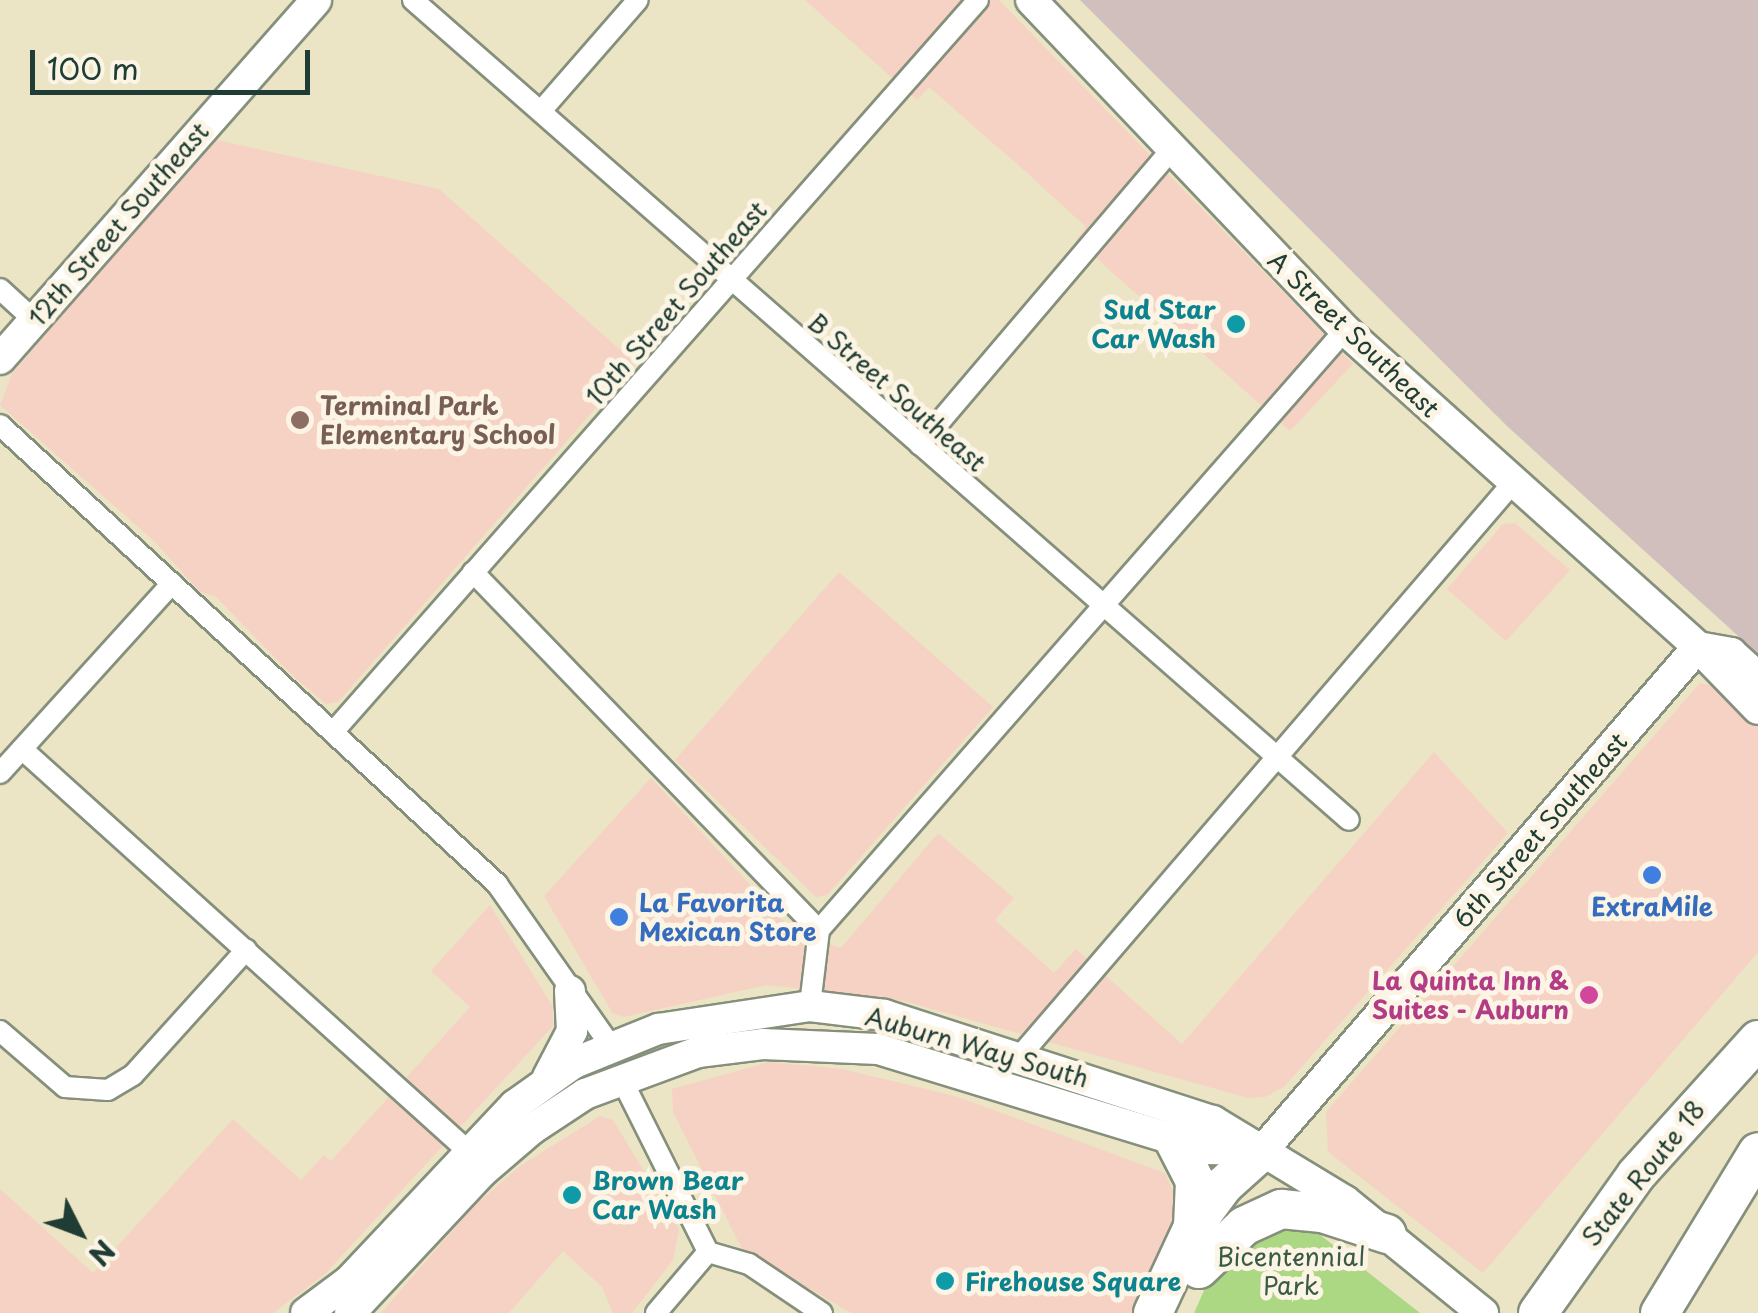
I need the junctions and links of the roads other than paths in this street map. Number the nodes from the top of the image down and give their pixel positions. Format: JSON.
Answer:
{"nodes":[{"id":1,"x":316,"y":0,"type":"edge"},
{"id":2,"x":413,"y":0,"type":"edge"},
{"id":3,"x":638,"y":0,"type":"edge"},
{"id":4,"x":978,"y":0,"type":"edge"},
{"id":5,"x":1031,"y":0,"type":"edge"},
{"id":6,"x":540,"y":111,"type":"junction"},
{"id":7,"x":1170,"y":151,"type":"junction"},
{"id":8,"x":731,"y":279,"type":"junction"},
{"id":9,"x":0,"y":289,"type":"edge"},
{"id":10,"x":34,"y":320,"type":"junction"},
{"id":11,"x":1345,"y":330,"type":"junction"},
{"id":12,"x":0,"y":359,"type":"edge"},
{"id":13,"x":0,"y":426,"type":"edge"},
{"id":14,"x":920,"y":446,"type":"junction"},
{"id":15,"x":1511,"y":485,"type":"junction"},
{"id":16,"x":473,"y":572,"type":"junction"},
{"id":17,"x":172,"y":583,"type":"junction"},
{"id":18,"x":1102,"y":606,"type":"junction"},
{"id":19,"x":1698,"y":646,"type":"junction"},
{"id":20,"x":1758,"y":677,"type":"edge"},
{"id":21,"x":1758,"y":708,"type":"edge"},
{"id":22,"x":334,"y":730,"type":"junction"},
{"id":23,"x":22,"y":749,"type":"junction"},
{"id":24,"x":1276,"y":757,"type":"junction"},
{"id":25,"x":0,"y":773,"type":"edge"},
{"id":26,"x":1349,"y":820,"type":"dead end"},
{"id":27,"x":819,"y":930,"type":"junction"},
{"id":28,"x":246,"y":950,"type":"junction"},
{"id":29,"x":570,"y":991,"type":"junction"},
{"id":30,"x":810,"y":1006,"type":"junction"},
{"id":31,"x":767,"y":1009,"type":"junction"},
{"id":32,"x":1758,"y":1040,"type":"edge"},
{"id":33,"x":4,"y":1042,"type":"edge"},
{"id":34,"x":610,"y":1045,"type":"junction"},
{"id":35,"x":1020,"y":1056,"type":"junction"},
{"id":36,"x":1758,"y":1076,"type":"edge"},
{"id":37,"x":621,"y":1078,"type":"junction"},
{"id":38,"x":544,"y":1082,"type":"junction"},
{"id":39,"x":496,"y":1124,"type":"junction"},
{"id":40,"x":1174,"y":1140,"type":"junction"},
{"id":41,"x":1263,"y":1150,"type":"junction"},
{"id":42,"x":468,"y":1151,"type":"junction"},
{"id":43,"x":1758,"y":1152,"type":"edge"},
{"id":44,"x":1193,"y":1227,"type":"junction"},
{"id":45,"x":1387,"y":1234,"type":"junction"},
{"id":46,"x":708,"y":1252,"type":"junction"},
{"id":47,"x":1198,"y":1269,"type":"junction"},
{"id":48,"x":1553,"y":1300,"type":"edge"},
{"id":49,"x":306,"y":1313,"type":"edge"},
{"id":50,"x":350,"y":1313,"type":"edge"},
{"id":51,"x":656,"y":1313,"type":"edge"},
{"id":52,"x":822,"y":1313,"type":"edge"},
{"id":53,"x":1154,"y":1313,"type":"edge"},
{"id":54,"x":1179,"y":1313,"type":"edge"},
{"id":55,"x":1483,"y":1313,"type":"edge"},
{"id":56,"x":1508,"y":1313,"type":"edge"},
{"id":57,"x":1660,"y":1313,"type":"edge"}],
"edges":[{"from":1,"to":10,"type":"main road","name":"12th Street Southeast"},
{"from":2,"to":6,"type":"street","name":"B Street Southeast"},
{"from":3,"to":6,"type":"street"},
{"from":4,"to":8,"type":"street","name":"10th Street Southeast"},
{"from":5,"to":7,"type":"main road","name":"A Street Southeast"},
{"from":6,"to":8,"type":"street","name":"B Street Southeast"},
{"from":7,"to":11,"type":"main road","name":"A Street Southeast"},
{"from":7,"to":14,"type":"street"},
{"from":8,"to":14,"type":"street","name":"B Street Southeast"},
{"from":8,"to":16,"type":"street","name":"10th Street Southeast"},
{"from":9,"to":10,"type":"street"},
{"from":10,"to":12,"type":"main road","name":"12th Street Southeast"},
{"from":11,"to":15,"type":"main road","name":"A Street Southeast"},
{"from":11,"to":18,"type":"street"},
{"from":13,"to":17,"type":"street"},
{"from":14,"to":18,"type":"street","name":"B Street Southeast"},
{"from":15,"to":19,"type":"main road","name":"A Street Southeast"},
{"from":15,"to":24,"type":"street"},
{"from":16,"to":22,"type":"street","name":"10th Street Southeast"},
{"from":16,"to":27,"type":"street"},
{"from":17,"to":22,"type":"street"},
{"from":17,"to":23,"type":"street"},
{"from":18,"to":24,"type":"street","name":"B Street Southeast"},
{"from":18,"to":27,"type":"street"},
{"from":19,"to":20,"type":"main road","name":"A Street Southeast"},
{"from":19,"to":21,"type":"main road","name":"A Street Southeast"},
{"from":19,"to":41,"type":"main road","name":"6th Street Southeast"},
{"from":22,"to":29,"type":"street"},
{"from":23,"to":25,"type":"street"},
{"from":23,"to":28,"type":"street"},
{"from":24,"to":26,"type":"street","name":"B Street Southeast"},
{"from":24,"to":35,"type":"street"},
{"from":27,"to":30,"type":"street"},
{"from":28,"to":33,"type":"street"},
{"from":28,"to":42,"type":"street"},
{"from":29,"to":34,"type":"street"},
{"from":29,"to":38,"type":"main road"},
{"from":30,"to":31,"type":"main road","name":"Auburn Way South"},
{"from":30,"to":35,"type":"main road","name":"Auburn Way South"},
{"from":31,"to":34,"type":"main road","name":"Auburn Way South"},
{"from":31,"to":37,"type":"main road"},
{"from":32,"to":48,"type":"highway","name":"State Route 18"},
{"from":34,"to":38,"type":"main road","name":"Auburn Way South"},
{"from":35,"to":41,"type":"main road","name":"Auburn Way South"},
{"from":36,"to":48,"type":"highway","name":"State Route 18"},
{"from":37,"to":39,"type":"main road"},
{"from":37,"to":40,"type":"main road","name":"Auburn Way South"},
{"from":37,"to":46,"type":"street"},
{"from":37,"to":50,"type":"main road","name":"Auburn Way South"},
{"from":38,"to":39,"type":"main road","name":"Auburn Way South"},
{"from":39,"to":42,"type":"main road","name":"Auburn Way South"},
{"from":40,"to":41,"type":"main road","name":"Auburn Way South"},
{"from":40,"to":44,"type":"highway"},
{"from":41,"to":44,"type":"highway"},
{"from":41,"to":45,"type":"main road","name":"Auburn Way South"},
{"from":41,"to":47,"type":"highway"},
{"from":42,"to":49,"type":"main road","name":"Auburn Way South"},
{"from":43,"to":57,"type":"highway"},
{"from":44,"to":53,"type":"highway"},
{"from":45,"to":47,"type":"highway"},
{"from":45,"to":55,"type":"main road","name":"Auburn Way South"},
{"from":46,"to":51,"type":"street"},
{"from":46,"to":52,"type":"street"},
{"from":47,"to":54,"type":"highway"},
{"from":48,"to":56,"type":"highway"}]}
